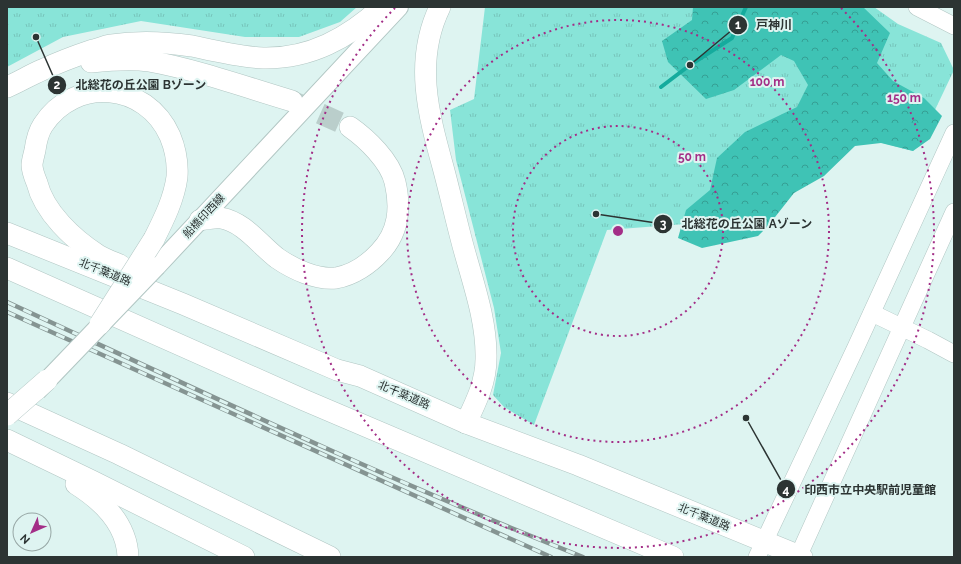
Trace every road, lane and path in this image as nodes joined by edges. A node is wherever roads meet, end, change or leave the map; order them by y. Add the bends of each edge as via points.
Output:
1 (382, 7) edge
2 (399, 7) edge
3 (440, 7) edge
4 (917, 7) edge
5 (954, 26) edge
6 (13, 85) edge
7 (292, 101) tunnel mouth
8 (350, 127) tunnel mouth
9 (954, 133) edge
10 (954, 212) edge
11 (200, 220) junction
12 (7, 233) edge
13 (7, 268) edge
14 (872, 313) junction
15 (100, 324) junction
16 (901, 327) junction
17 (954, 354) edge
18 (360, 376) junction
19 (47, 380) junction
20 (7, 403) edge
21 (7, 415) edge
22 (466, 422) junction
23 (7, 424) edge
24 (7, 440) edge
25 (7, 448) edge
26 (760, 549) edge
27 (128, 557) edge
28 (244, 557) edge
29 (330, 557) edge
30 (673, 557) edge
31 (799, 557) edge

1 - 6 highway via 365,23 349,33 327,46 307,52 263,58 166,43 109,46 73,56
2 - 11 main road, 船橋印西線
3 - 22 highway via 433,20 426,50 425,86 432,126 485,334 486,360 483,385
4 - 5 street
6 - 7 highway via 56,70 88,62 116,59 148,61
8 - 11 highway via 373,147 384,161 394,177 399,197 394,232 385,248 373,260 354,272 336,278 296,269 277,257 239,225 220,218
9 - 14 street
10 - 16 street
11 - 15 main road, 船橋印西線, bridge
12 - 18 highway, 北千葉道路 via 337,370
13 - 30 highway via 304,400
14 - 16 street
14 - 26 street
15 - 18 highway, bridge via 154,239 170,208 177,176 175,149 165,125 150,108 135,97 114,92 87,92 61,104 42,125 32,166 39,194 55,217 71,234 99,255 338,360
15 - 19 main road, 船橋印西線, bridge
16 - 17 street
16 - 31 street
18 - 22 highway, 北千葉道路
19 - 21 highway, bridge
19 - 23 main road, 船橋印西線, bridge
20 - 29 highway via 119,454
22 - 26 highway, 北千葉道路 via 578,465
24 - 28 highway
25 - 27 highway via 62,475 93,495 116,518 127,546
26 - 31 highway, 北千葉道路

